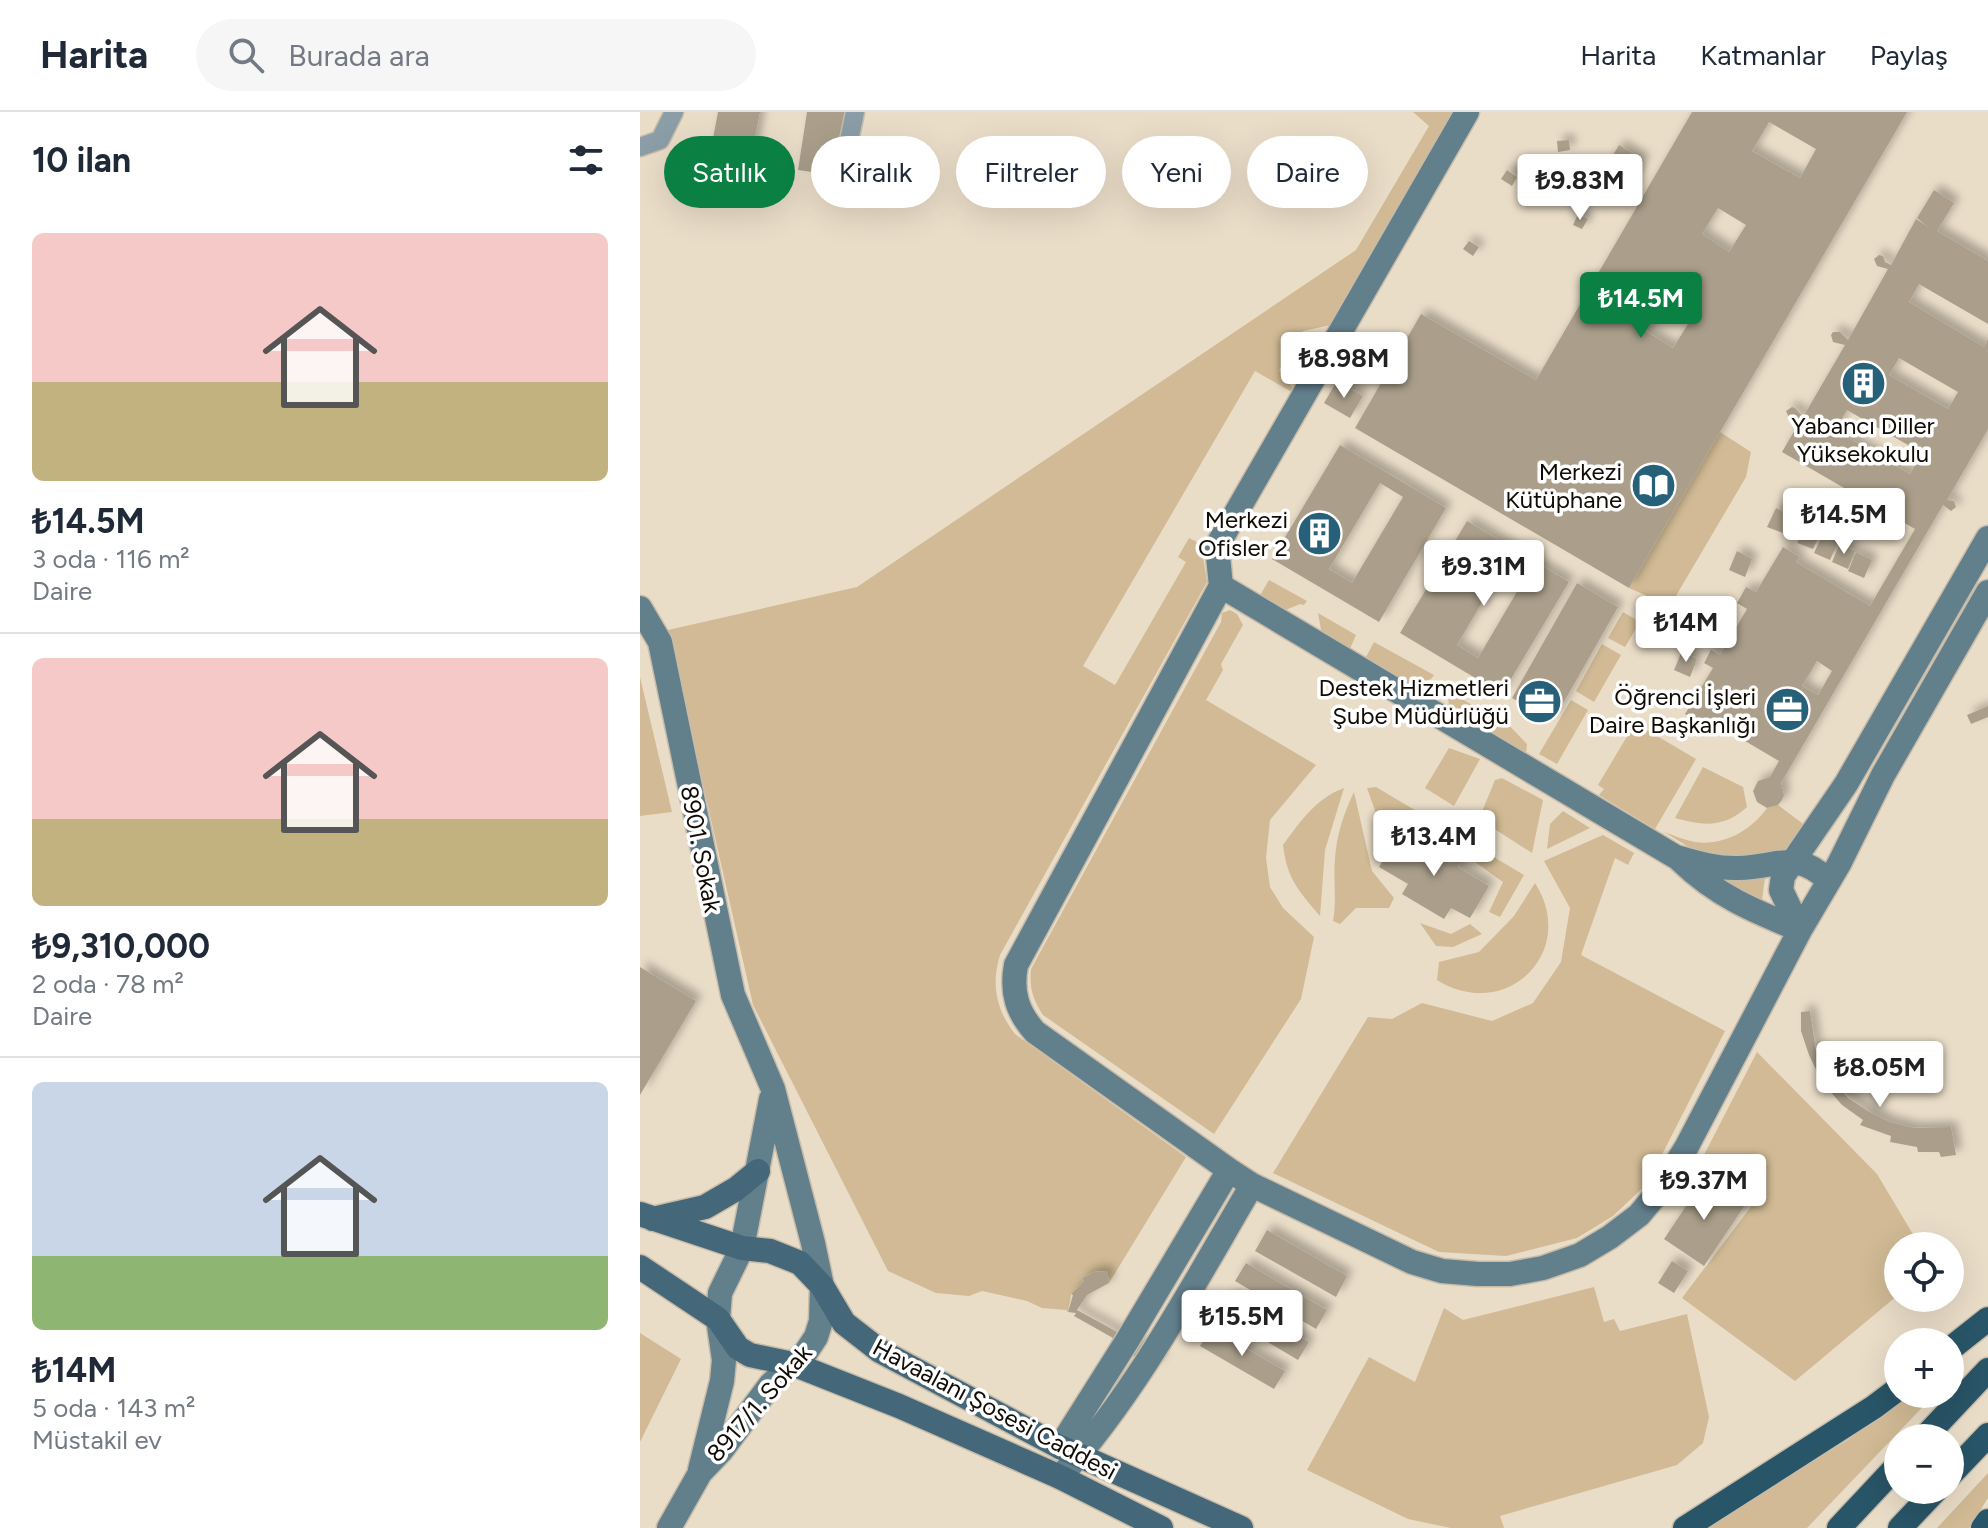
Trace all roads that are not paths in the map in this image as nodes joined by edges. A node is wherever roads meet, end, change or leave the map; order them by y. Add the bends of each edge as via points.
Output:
1 (674, 112) edge
2 (855, 112) edge
3 (1467, 112) edge
4 (850, 136) edge
5 (640, 147) edge
6 (1988, 538) edge
7 (1221, 586) junction
8 (1988, 592) edge
9 (640, 608) edge
10 (1676, 857) junction
11 (1793, 861) junction
12 (1829, 881) junction
13 (1800, 930) junction
14 (773, 1089) junction
15 (1229, 1170) junction
16 (758, 1171) junction
17 (1252, 1185) junction
18 (645, 1217) edge
19 (742, 1248) junction
20 (640, 1267) edge
21 (822, 1286) junction
22 (718, 1319) junction
23 (1988, 1319) edge
24 (1964, 1338) edge
25 (793, 1364) junction
26 (1988, 1370) edge
27 (1884, 1400) edge
28 (1937, 1424) edge
29 (1988, 1435) edge
30 (1069, 1452) junction
31 (1964, 1460) edge
32 (700, 1473) junction
33 (1060, 1477) junction
34 (1884, 1480) edge
35 (1923, 1504) edge
36 (1988, 1521) edge
37 (669, 1528) edge
38 (1161, 1528) edge
39 (1241, 1528) edge
40 (1685, 1528) edge
41 (1839, 1528) edge
42 (1900, 1528) edge
43 (1983, 1528) edge

1 - 5 street via 660,140
2 - 4 street
3 - 7 street via 1217,546
6 - 11 street via 1846,784
7 - 10 street
7 - 15 street via 1016,965 1012,984 1023,1019 1035,1032
8 - 12 street
9 - 14 street, 8901. Sokak via 660,642 733,995
10 - 11 street via 1740,868
10 - 13 street via 1704,884
11 - 12 street via 1815,867
11 - 13 street via 1781,890
12 - 13 street
13 - 17 street via 1659,1191 1639,1215 1580,1255 1510,1274 1442,1271 1412,1262
14 - 16 street
14 - 21 street, 8901. Sokak
15 - 17 street
15 - 30 street via 1127,1341
16 - 18 main road via 705,1207
16 - 19 street
17 - 30 street via 1113,1412
18 - 19 main road, Havaalanı Şosesi Caddesi
19 - 21 main road, Havaalanı Şosesi Caddesi via 770,1251 800,1263
19 - 22 street, 8917/1. Sokak via 720,1293
20 - 22 main road
21 - 25 street, 8917/1. Sokak via 816,1337
21 - 30 main road, Havaalanı Şosesi Caddesi via 844,1323 871,1345
22 - 25 main road via 738,1348
22 - 32 street, 8917/1. Sokak via 722,1381
23 - 24 highway
25 - 32 street, 8917/1. Sokak
25 - 33 main road, Havaalanı Şosesi Caddesi
26 - 28 highway
27 - 40 highway
29 - 31 highway
30 - 33 street
30 - 39 main road, Havaalanı Şosesi Caddesi
32 - 37 street, 8917/1. Sokak
33 - 38 main road, Havaalanı Şosesi Caddesi
34 - 41 highway
35 - 42 highway
36 - 43 highway

